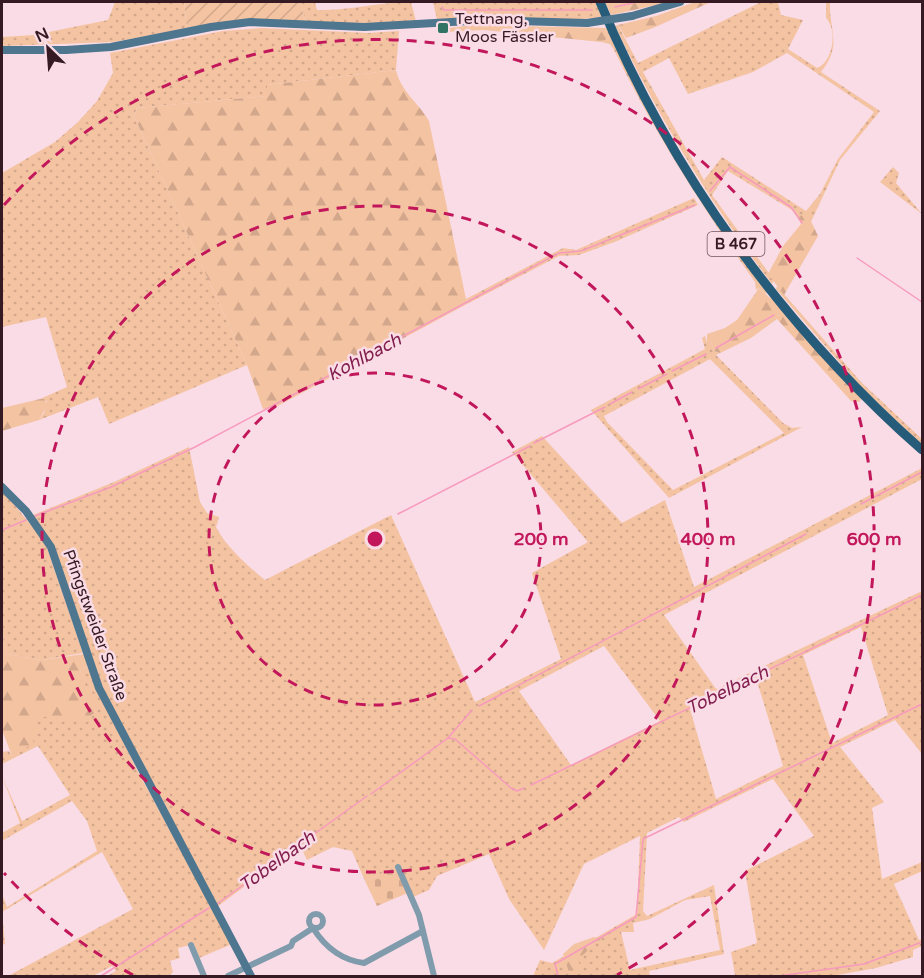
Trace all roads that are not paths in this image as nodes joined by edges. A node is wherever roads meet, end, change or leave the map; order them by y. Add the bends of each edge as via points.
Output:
1 (600, 2) edge
2 (680, 2) edge
3 (2, 50) edge
4 (922, 450) edge
5 (2, 487) edge
6 (398, 867) dead end
7 (423, 931) junction
8 (191, 945) dead end
9 (249, 972) edge
10 (204, 976) edge
11 (228, 976) edge
12 (434, 976) edge

1 - 4 main road, B 467 via 655,114 732,238 837,368
2 - 3 street, bridge via 632,16 587,23 487,20 364,27 250,22 104,47
5 - 9 street, Pfingstweider Straße via 26,510 51,547 99,688
6 - 7 street via 414,899
7 - 9 street via 364,963 329,949 313,928
7 - 12 street
8 - 10 street
9 - 11 street

